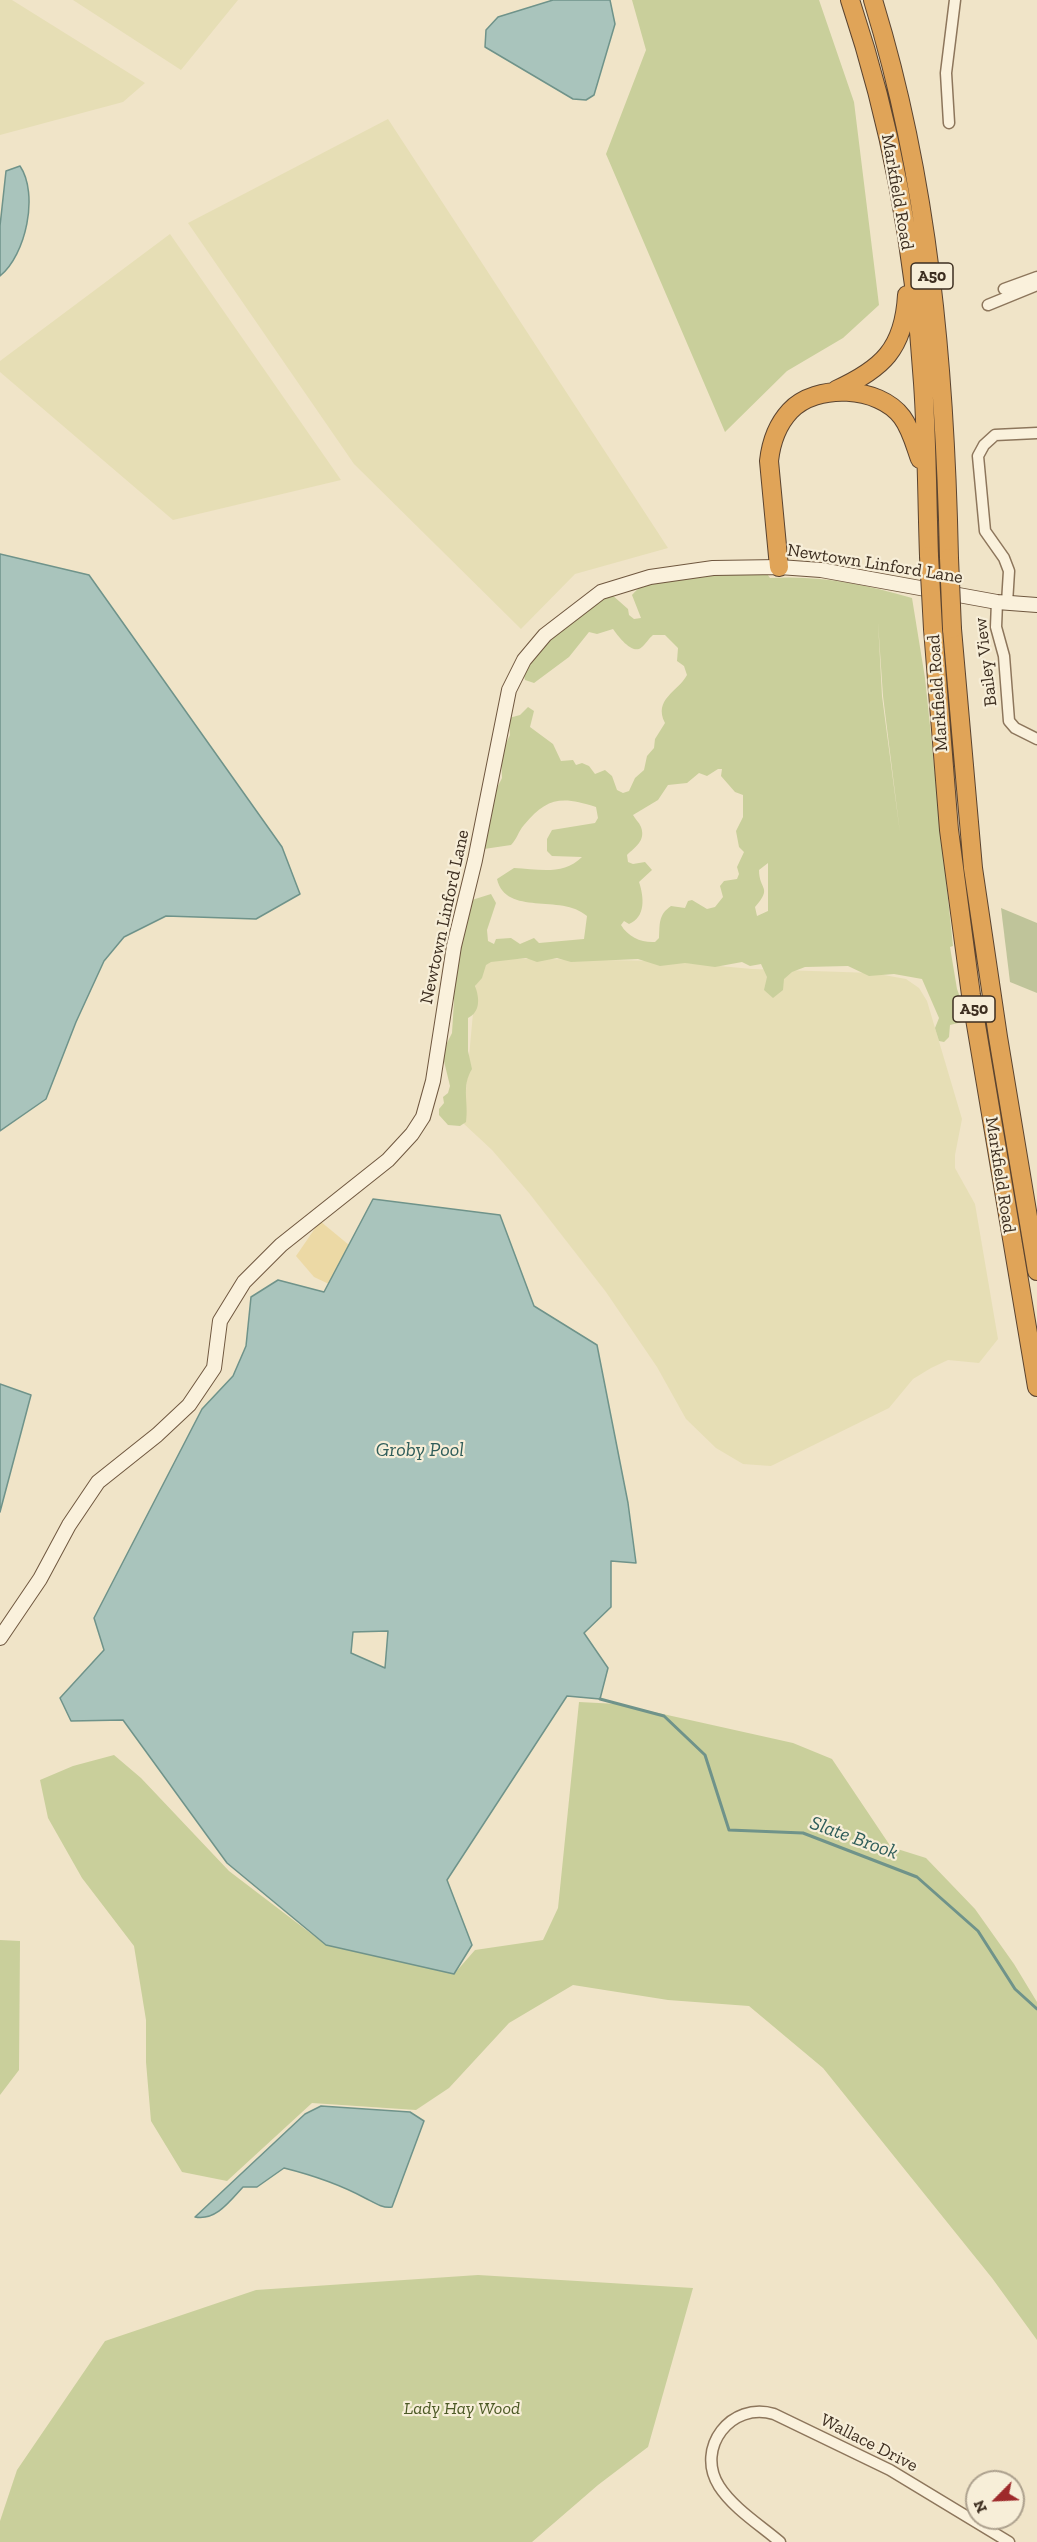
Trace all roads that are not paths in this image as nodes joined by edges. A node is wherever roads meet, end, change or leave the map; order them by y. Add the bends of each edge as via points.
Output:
1 (850, 0) edge
2 (873, 0) edge
3 (955, 0) edge
4 (949, 123) dead end
5 (909, 255) junction
6 (1037, 277) edge
7 (1037, 285) edge
8 (1004, 290) dead end
9 (988, 305) dead end
10 (831, 392) junction
11 (1037, 433) edge
12 (927, 485) junction
13 (779, 567) junction
14 (1002, 603) junction
15 (1037, 605) edge
16 (1037, 739) edge
17 (1037, 1271) edge
18 (1037, 1387) edge
19 (0, 1638) edge
20 (780, 2542) edge
21 (1009, 2542) edge

1 - 5 highway, Markfield Road / A50 via 895,168
2 - 17 highway, Markfield Road / A50, bridge via 912,151 925,222 941,371 952,629 973,868
3 - 4 street via 946,73
5 - 10 highway via 903,327 895,345 873,371
5 - 12 highway, Markfield Road / A50 via 923,384
6 - 8 street
7 - 9 street
10 - 12 highway via 875,398 901,416 913,437
10 - 13 highway via 817,395 791,410 780,424 771,447 769,478
11 - 14 street via 995,435 978,456 985,531 1009,572
12 - 18 highway, Markfield Road / A50, bridge via 933,628 949,830 971,995
13 - 14 street, Newtown Linford Lane via 832,572
13 - 19 street, Newtown Linford Lane via 713,567 629,582 601,592 545,635 524,660 509,690 475,860 453,946 433,1081 423,1117 388,1160 281,1245 244,1282 220,1321 214,1368 189,1405 98,1482
14 - 15 street, Newtown Linford Lane
14 - 16 street, Bailey View via 996,627 1004,656 1009,721
20 - 21 street, Wallace Drive via 729,2499 712,2471 716,2440 736,2416 762,2410 774,2414 890,2470

